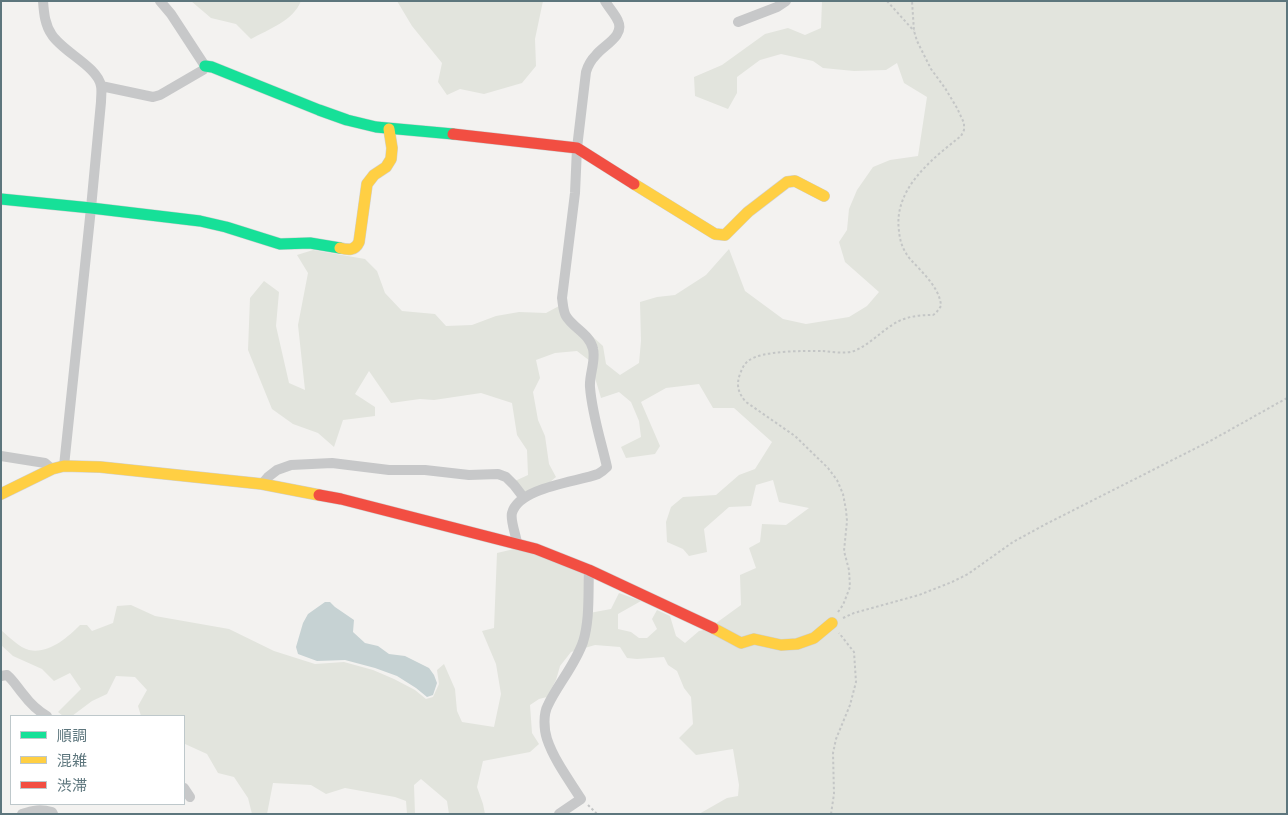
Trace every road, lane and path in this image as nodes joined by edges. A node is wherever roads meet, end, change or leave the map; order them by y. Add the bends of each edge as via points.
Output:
1 (43, 1) edge
2 (160, 1) edge
3 (604, 1) edge
4 (786, 1) edge
5 (887, 1) edge
6 (912, 1) edge
7 (738, 22) dead end
8 (914, 31) junction
9 (205, 66) junction
10 (101, 86) junction
11 (389, 129) junction
12 (577, 148) junction
13 (824, 196) dead end
14 (1, 199) edge
15 (91, 208) junction
16 (1287, 398) edge
17 (1, 456) edge
18 (64, 466) junction
19 (52, 469) junction
20 (262, 484) junction
21 (1, 494) edge
22 (524, 498) junction
23 (517, 543) junction
24 (590, 570) junction
25 (832, 623) junction
26 (1, 676) edge
27 (45, 715) edge
28 (22, 814) edge
29 (53, 814) edge
30 (559, 814) edge
31 (831, 814) edge

1 - 10 street via 44,20 52,36 90,69
2 - 9 street
3 - 12 street via 620,30 589,63
4 - 7 street
5 - 8 path
6 - 8 path
8 - 25 path via 931,69 964,123 961,136 916,177 898,216 902,248 931,284 941,306 933,315 899,321 853,351 763,354 747,361 738,378 738,389 746,402 795,436 817,456 837,480 843,494 848,521 844,551 850,588
9 - 10 street via 153,97
9 - 11 street via 357,124
10 - 15 street
11 - 12 street
11 - 15 street via 391,158 367,184 360,240 355,249 310,243 280,244 200,221
12 - 13 street via 715,234 725,235 748,212 787,182 795,181
12 - 22 street via 562,298 571,324 593,347 592,404 608,466 600,473 546,488
14 - 15 street
15 - 18 street
16 - 25 path via 1022,538 952,582 919,595 854,612
17 - 19 street via 45,463
18 - 19 street
18 - 20 street
19 - 21 street
20 - 22 street via 277,470 291,465 332,463 389,470 498,474 506,476
20 - 23 street via 341,499
22 - 23 street via 517,502 512,513
23 - 24 street
24 - 25 street via 741,643 757,639 785,646 796,644 813,638
24 - 30 street via 583,642 546,707 546,738 581,799
25 - 31 path via 854,652 856,682 833,752
26 - 27 street via 7,675 13,680
28 - 29 street via 41,809

